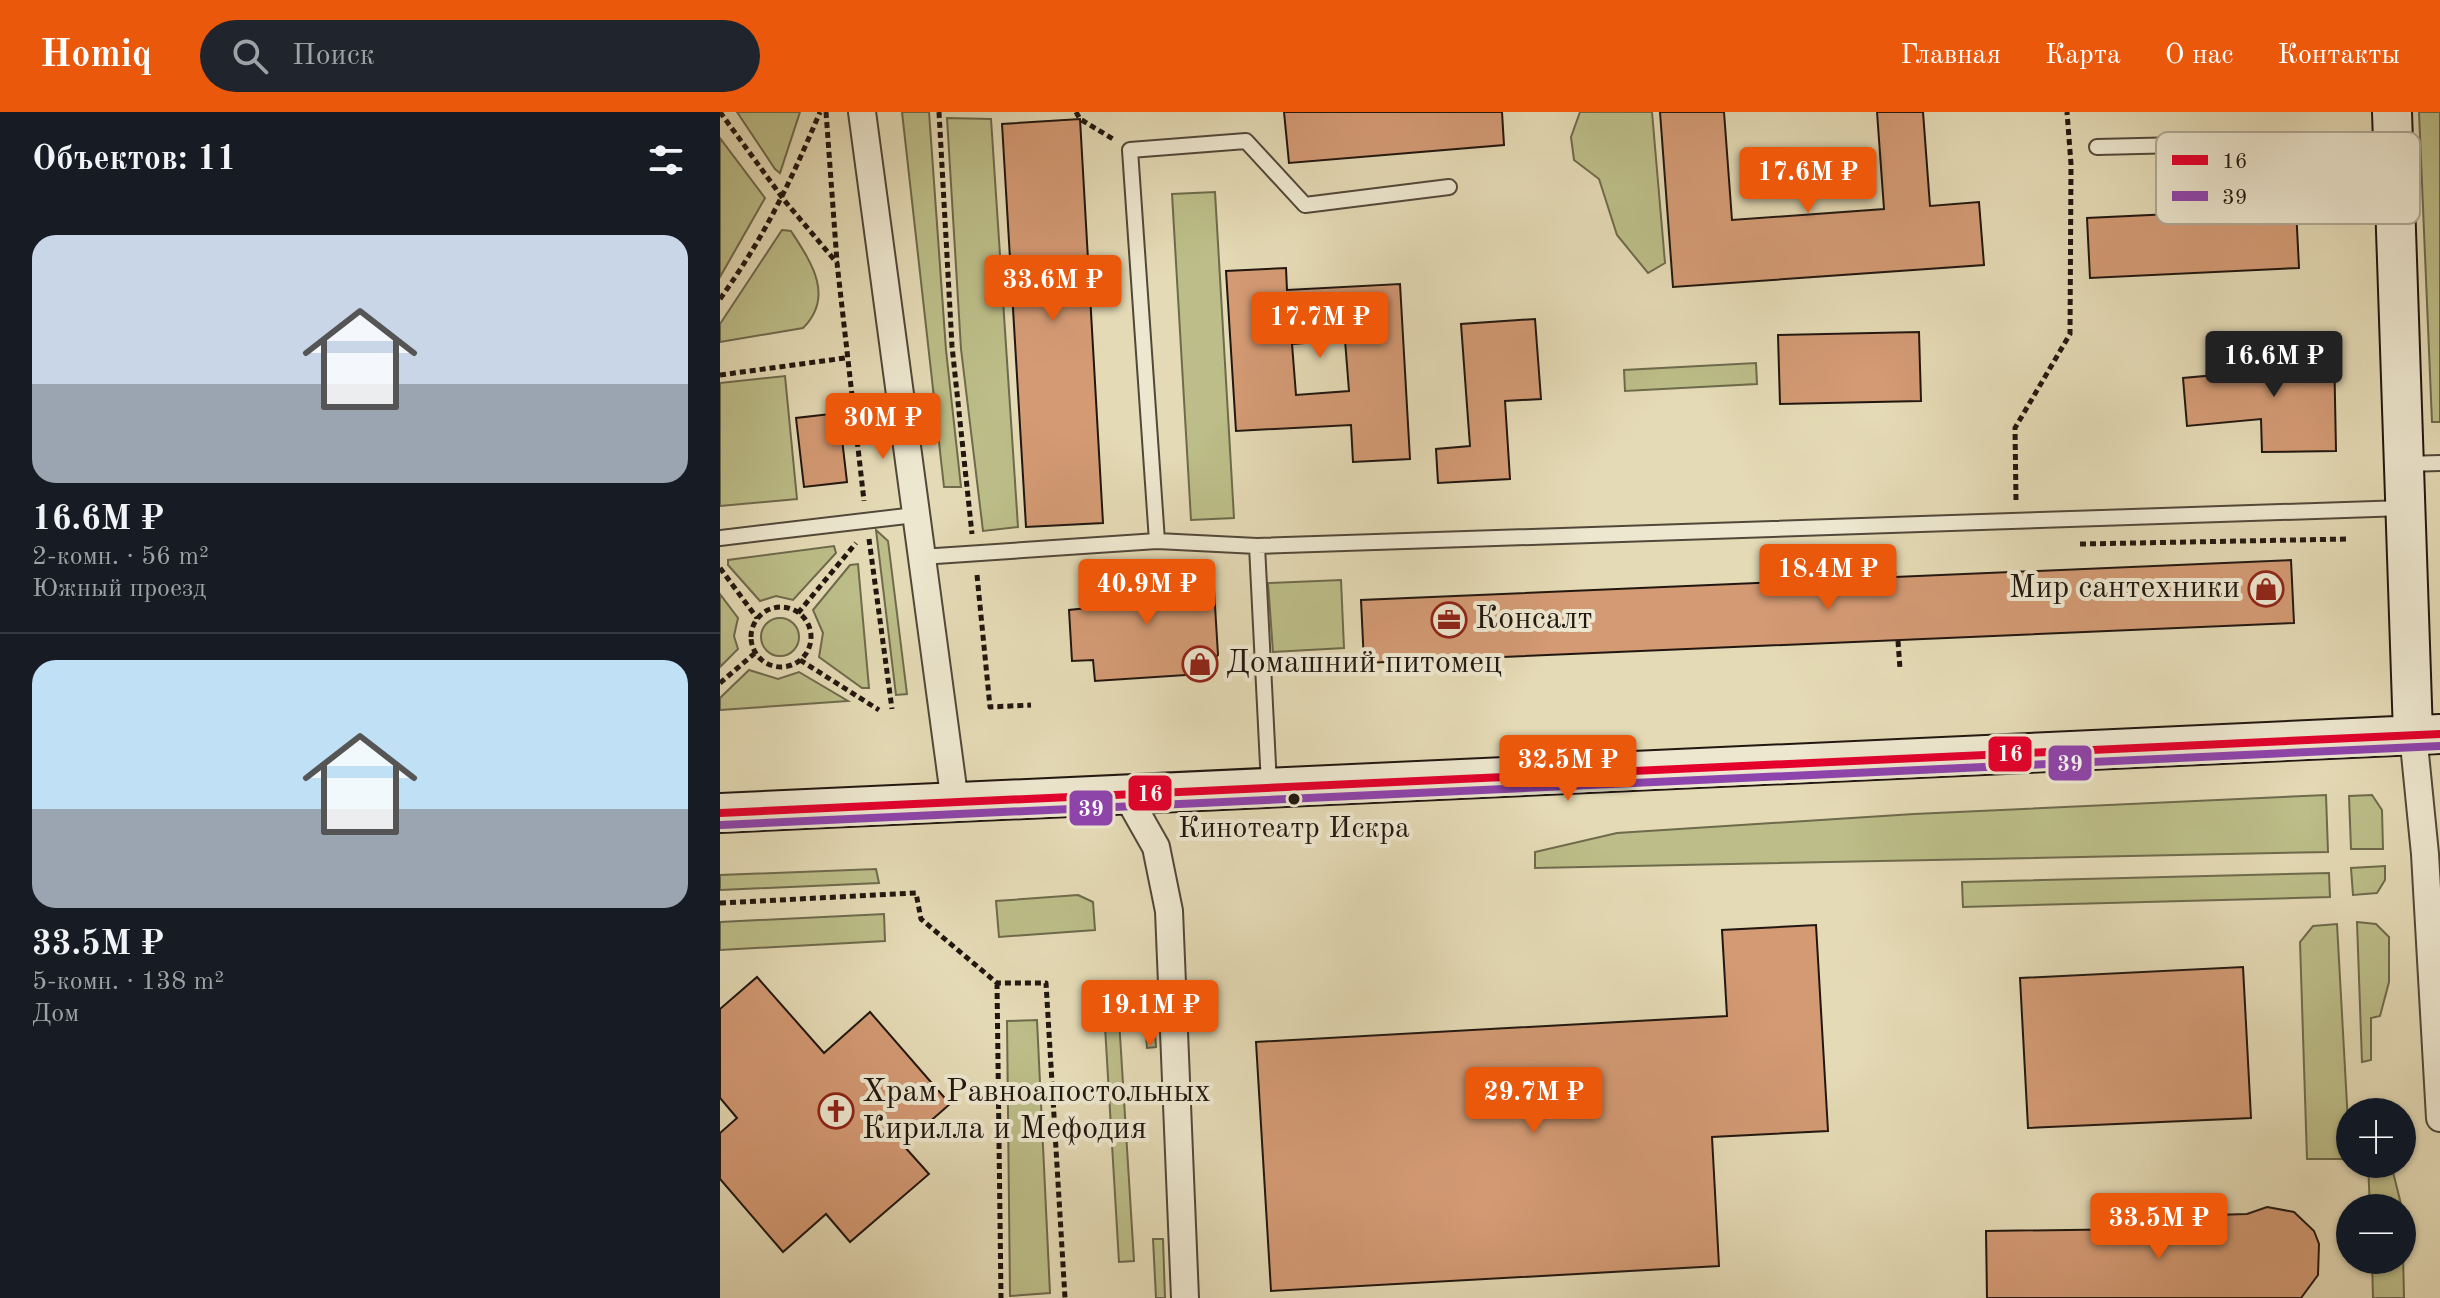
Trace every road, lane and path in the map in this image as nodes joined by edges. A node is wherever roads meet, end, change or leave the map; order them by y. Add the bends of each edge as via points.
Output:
1 (720, 112) edge
2 (823, 112) edge
3 (862, 112) edge
4 (939, 112) edge
5 (1076, 112) edge
6 (2067, 112) edge
7 (2393, 126) edge
8 (2308, 132) edge
9 (2156, 143) edge
10 (2097, 147) dead end
11 (1130, 150) junction
12 (1449, 187) dead end
13 (784, 200) junction
14 (2402, 224) edge
15 (837, 263) junction
16 (720, 299) edge
17 (720, 375) edge
18 (2423, 464) edge
19 (2408, 508) junction
20 (915, 515) junction
21 (2016, 521) junction
22 (861, 536) dead end
23 (720, 538) edge
24 (2347, 539) dead end
25 (1157, 541) junction
26 (2064, 544) dead end
27 (1257, 546) junction
28 (1892, 549) junction
29 (1908, 549) dead end
30 (1876, 550) dead end
31 (974, 555) junction
32 (921, 557) junction
33 (720, 568) edge
34 (1894, 577) dead end
35 (798, 613) junction
36 (757, 618) junction
37 (1898, 641) dead end
38 (755, 653) junction
39 (800, 660) junction
40 (1900, 669) dead end
41 (720, 683) edge
42 (1031, 705) dead end
43 (879, 710) dead end
44 (2426, 734) edge
45 (1269, 786) junction
46 (1126, 794) junction
47 (955, 803) junction
48 (720, 813) edge
49 (720, 903) edge
50 (2435, 929) edge
51 (997, 983) junction
52 (2440, 1118) edge
53 (1001, 1298) edge
54 (1065, 1298) edge
55 (1185, 1298) edge

1 - 13 path
2 - 13 path
2 - 15 path
3 - 20 street
4 - 31 path via 952,346
5 - 11 path
6 - 21 path via 2070,334 2015,428
7 - 8 lane
9 - 10 lane
11 - 12 lane via 1246,141 1305,205
11 - 25 lane
13 - 15 path
13 - 16 path
14 - 18 main road
15 - 17 path via 845,358
18 - 19 main road
19 - 21 lane
19 - 44 main road
20 - 23 lane
20 - 32 street
21 - 27 lane
22 - 35 path
24 - 26 path
25 - 27 lane
25 - 31 lane
27 - 45 lane
28 - 29 path
28 - 30 path
28 - 34 path
31 - 32 lane
31 - 42 path via 990,707
32 - 47 street
33 - 36 path
35 - 36 path via 781,607
35 - 39 path via 810,637
36 - 38 path via 751,635
37 - 40 path
38 - 39 path via 776,667
38 - 41 path
39 - 43 path
44 - 45 main road
44 - 50 street
45 - 46 main road
46 - 47 main road
46 - 55 street via 1156,847 1169,911
47 - 48 main road
49 - 51 path via 916,893 921,919
50 - 52 street
51 - 53 path
51 - 54 path via 1046,983

